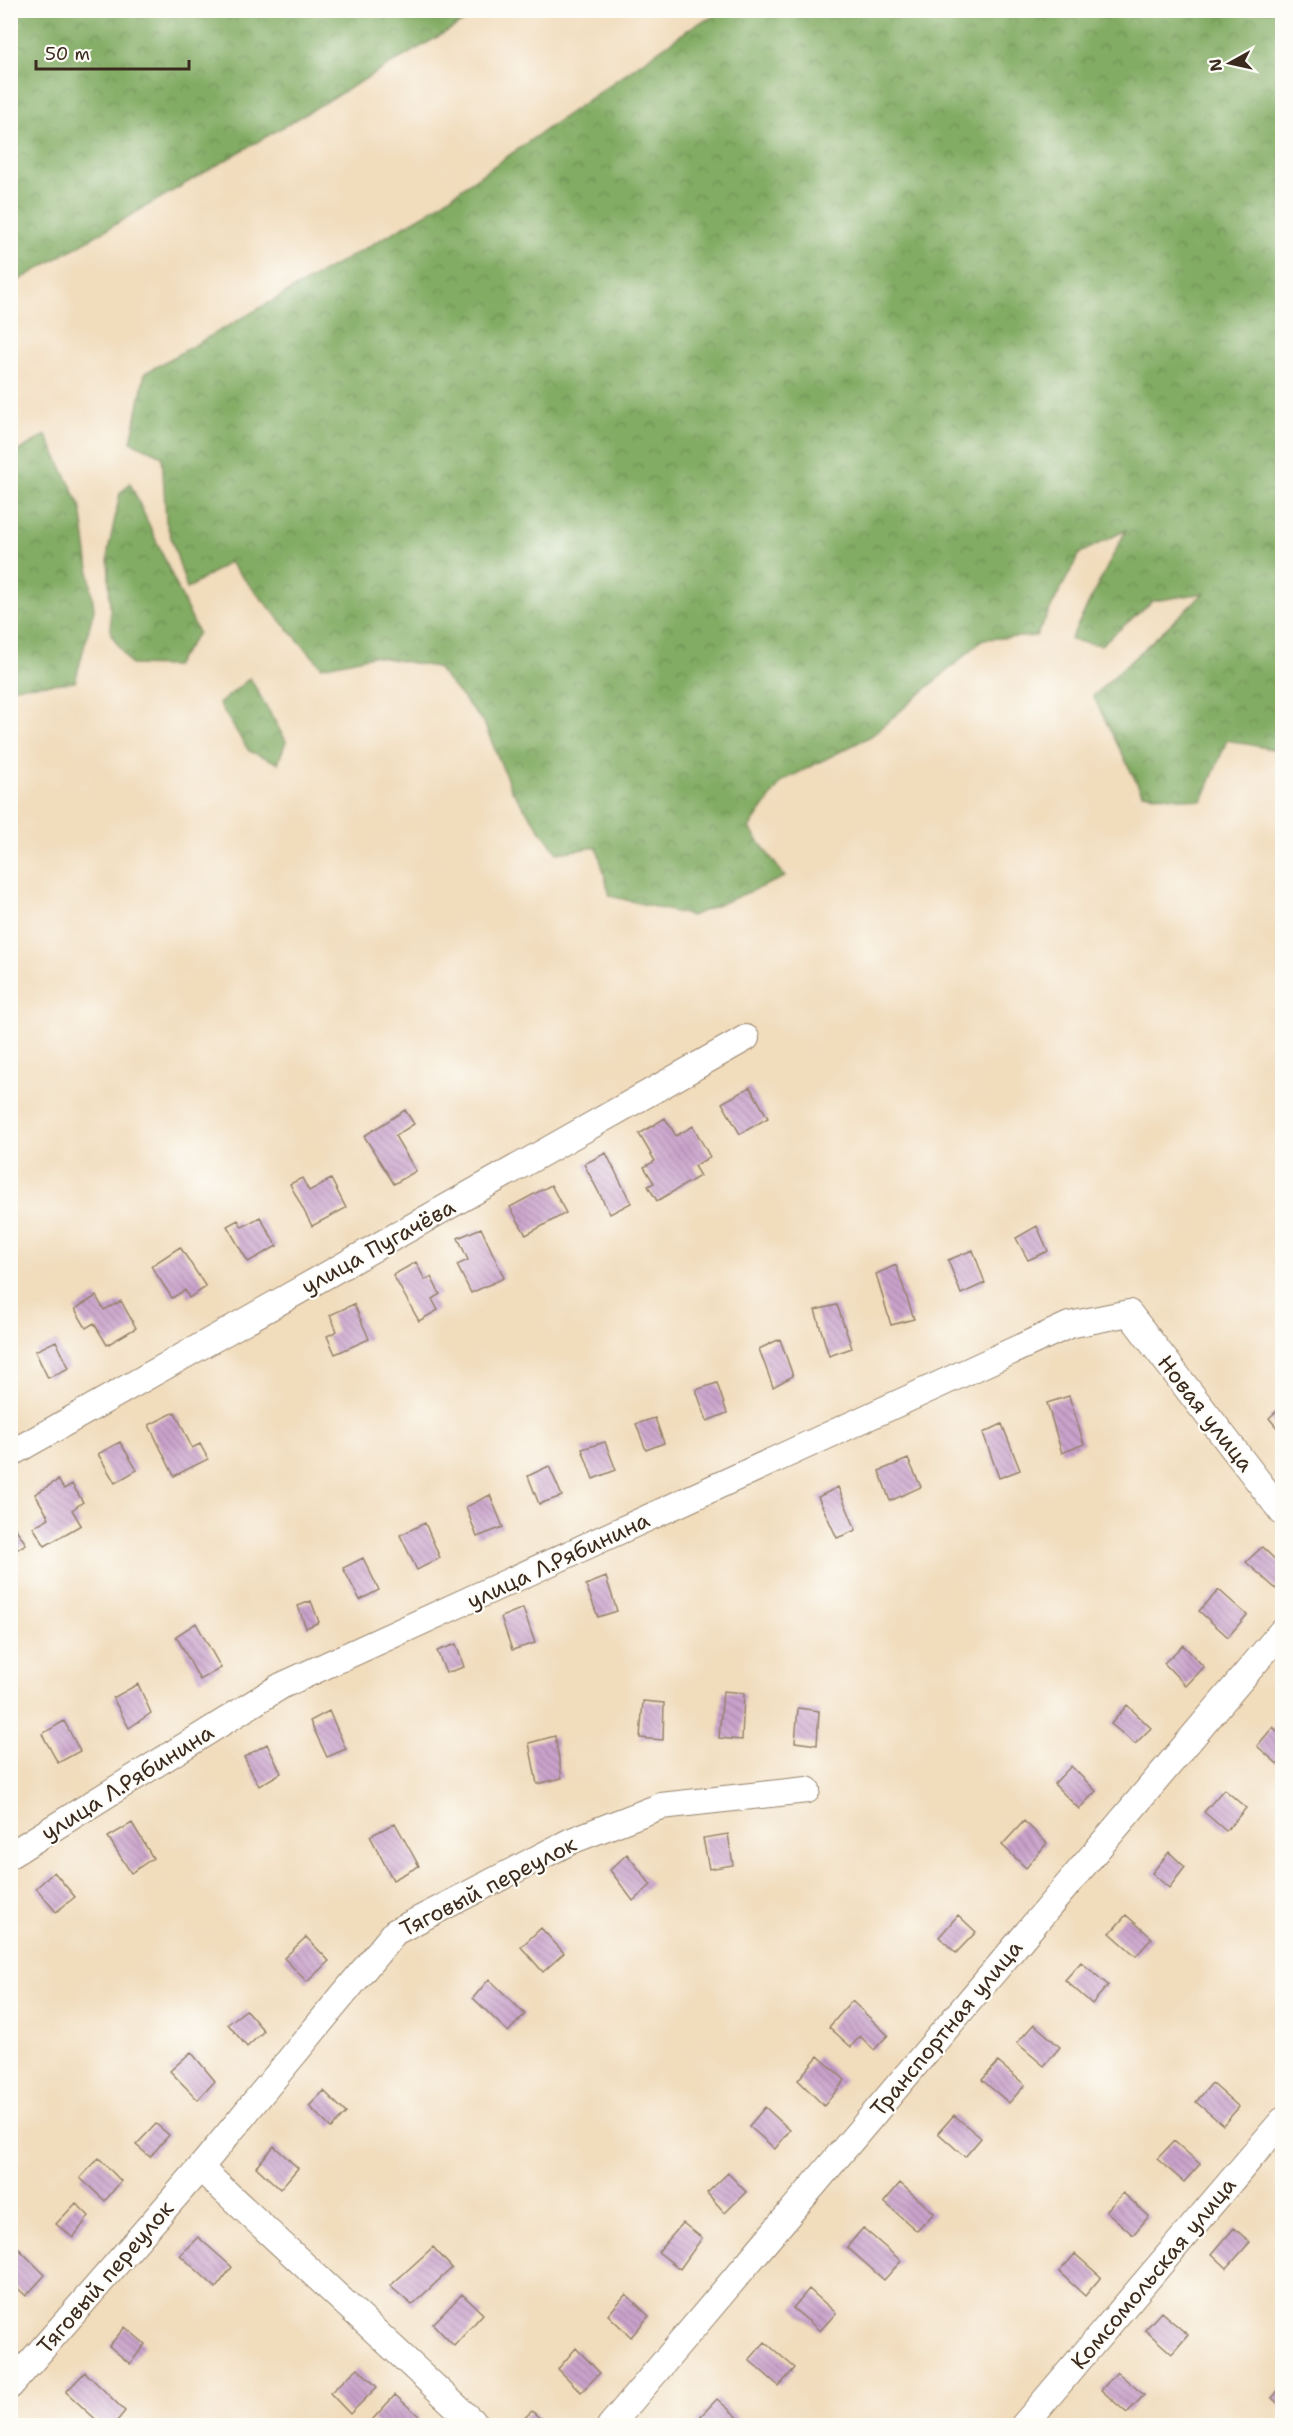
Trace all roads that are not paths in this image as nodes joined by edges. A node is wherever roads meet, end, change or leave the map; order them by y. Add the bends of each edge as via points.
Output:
1 (746, 1038) dead end
2 (1129, 1313) joint
3 (10, 1454) edge
4 (1282, 1512) edge
5 (1282, 1631) edge
6 (807, 1790) dead end
7 (10, 1855) edge
8 (1282, 2121) edge
9 (200, 2168) junction
10 (10, 2386) edge
11 (477, 2426) edge
12 (610, 2426) edge
13 (1023, 2426) edge

1 - 3 street, улица Пугачёва
2 - 4 street, Новая улица
2 - 7 street, улица Л.Рябинина via 1069,1325 281,1686
5 - 12 street, Транспортная улица
6 - 9 street, Тяговый переулок via 661,1806 570,1841 395,1932
8 - 13 street, Комсомольская улица
9 - 10 street, Тяговый переулок
9 - 11 street

